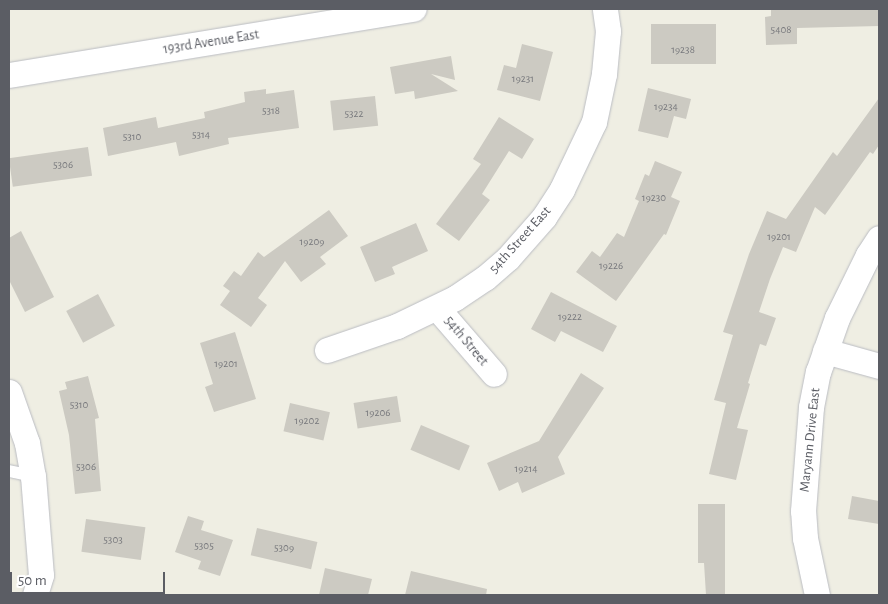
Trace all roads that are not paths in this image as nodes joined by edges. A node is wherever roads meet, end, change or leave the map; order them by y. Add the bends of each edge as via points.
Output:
1 (414, 9) edge
2 (605, 9) edge
3 (9, 75) edge
4 (879, 238) edge
5 (437, 308) junction
6 (327, 350) dead end
7 (825, 351) junction
8 (879, 366) edge
9 (494, 374) dead end
10 (9, 392) edge
11 (9, 471) edge
12 (33, 476) junction
13 (35, 595) edge
14 (816, 595) edge

1 - 3 street, 193rd Avenue East
2 - 5 street, 54th Street East via 608,31 604,74 594,122 562,189 544,217 508,258 485,278
4 - 7 street, Maryann Drive East via 842,309
5 - 6 street, 54th Street East via 397,326
5 - 9 street, 54th Street
7 - 8 street
7 - 14 street, Maryann Drive East via 811,406 803,511
10 - 12 street via 27,443
11 - 12 lane
12 - 13 street via 41,575

